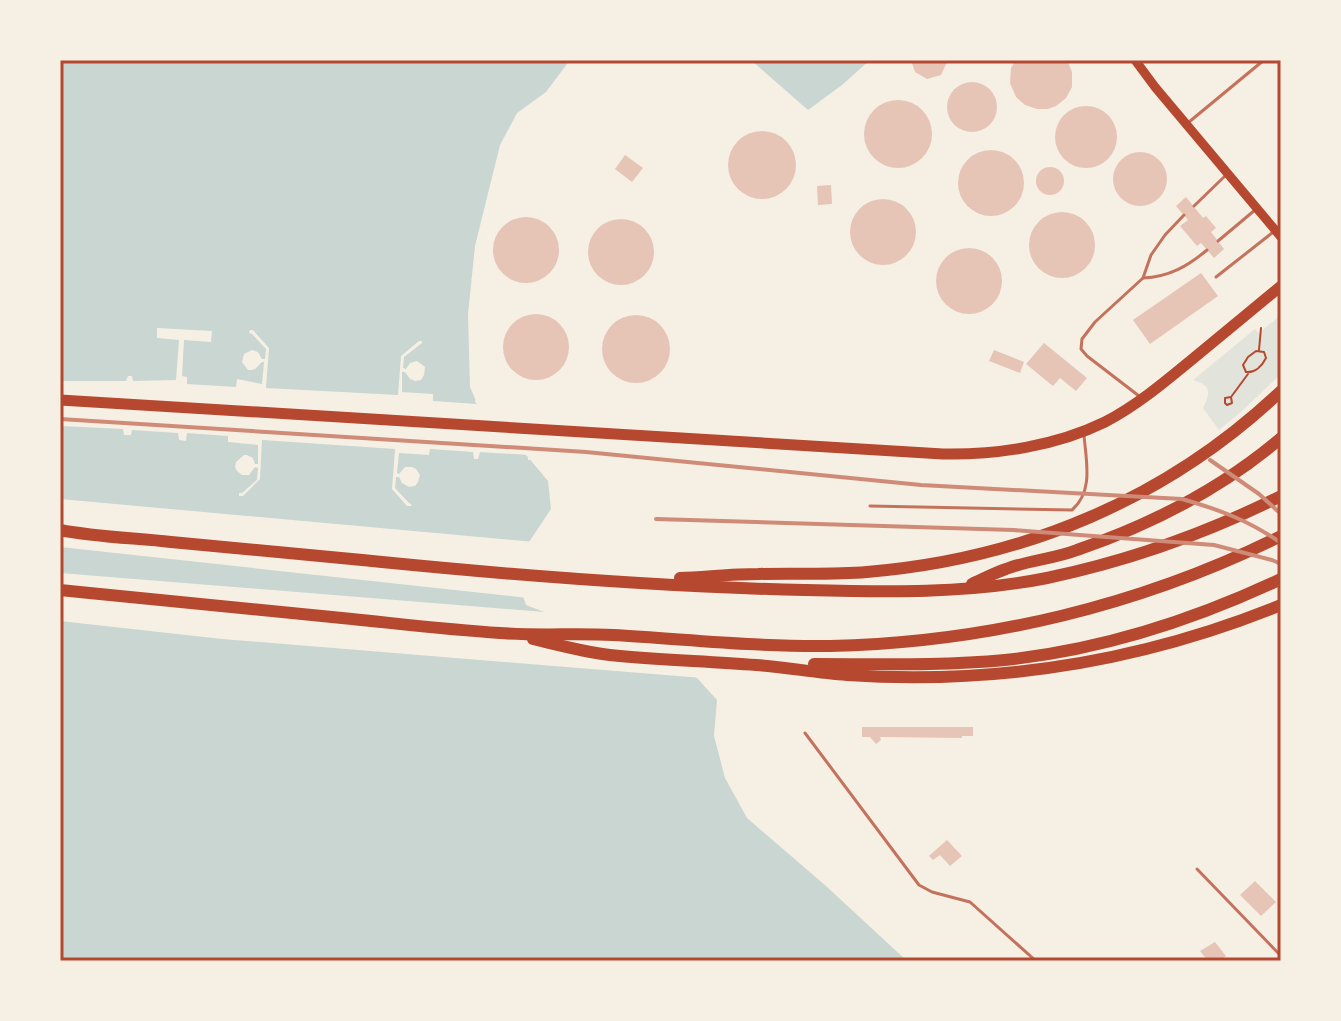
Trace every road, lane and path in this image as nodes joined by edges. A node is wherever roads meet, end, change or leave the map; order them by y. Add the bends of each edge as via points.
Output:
1 (1135, 60) edge
2 (1264, 60) edge
3 (1186, 124) junction
4 (1228, 174) junction
5 (1194, 206) dead end
6 (1257, 208) junction
7 (1184, 215) dead end
8 (1278, 234) edge
9 (1218, 241) dead end
10 (1207, 250) dead end
11 (1216, 277) dead end
12 (1143, 278) junction
13 (1281, 286) edge
14 (1261, 328) dead end
15 (1259, 351) junction
16 (1249, 373) junction
17 (1281, 391) edge
18 (1231, 397) dead end
19 (1142, 398) junction
20 (60, 400) edge
21 (1083, 431) junction
22 (1281, 438) edge
23 (1281, 496) edge
24 (870, 506) dead end
25 (60, 530) edge
26 (1281, 536) edge
27 (1281, 579) edge
28 (615, 582) junction
29 (60, 590) edge
30 (958, 590) junction
31 (1281, 605) edge
32 (502, 633) junction
33 (759, 665) junction
34 (805, 733) dead end
35 (1197, 869) dead end
36 (1281, 956) edge
37 (1036, 961) edge

1 - 3 main road
2 - 3 lane
3 - 4 main road
4 - 5 lane
4 - 6 main road
6 - 8 main road
6 - 9 lane
7 - 12 lane via 1151,255
8 - 11 lane
10 - 12 lane via 1181,269
12 - 19 lane via 1095,322 1081,349
13 - 19 main road
14 - 15 path
15 - 16 path via 1243,365
15 - 16 path via 1266,358
16 - 18 path
17 - 28 highway via 1217,446 1143,493 1014,545 869,572
19 - 21 main road
20 - 21 main road via 953,455 985,454
21 - 24 lane via 1088,478 1081,503 1072,510
22 - 30 highway via 1168,512 1099,543 1008,568
23 - 30 highway via 1215,527 1131,556 1045,578
25 - 28 highway
26 - 32 highway via 1136,595 1051,618 921,640 786,646
27 - 33 highway via 1143,632 1037,656 910,666
28 - 30 highway
29 - 32 highway
31 - 33 highway via 1160,647 1029,671 896,677
32 - 33 highway via 609,655
34 - 37 lane via 919,885 970,902
35 - 36 lane

